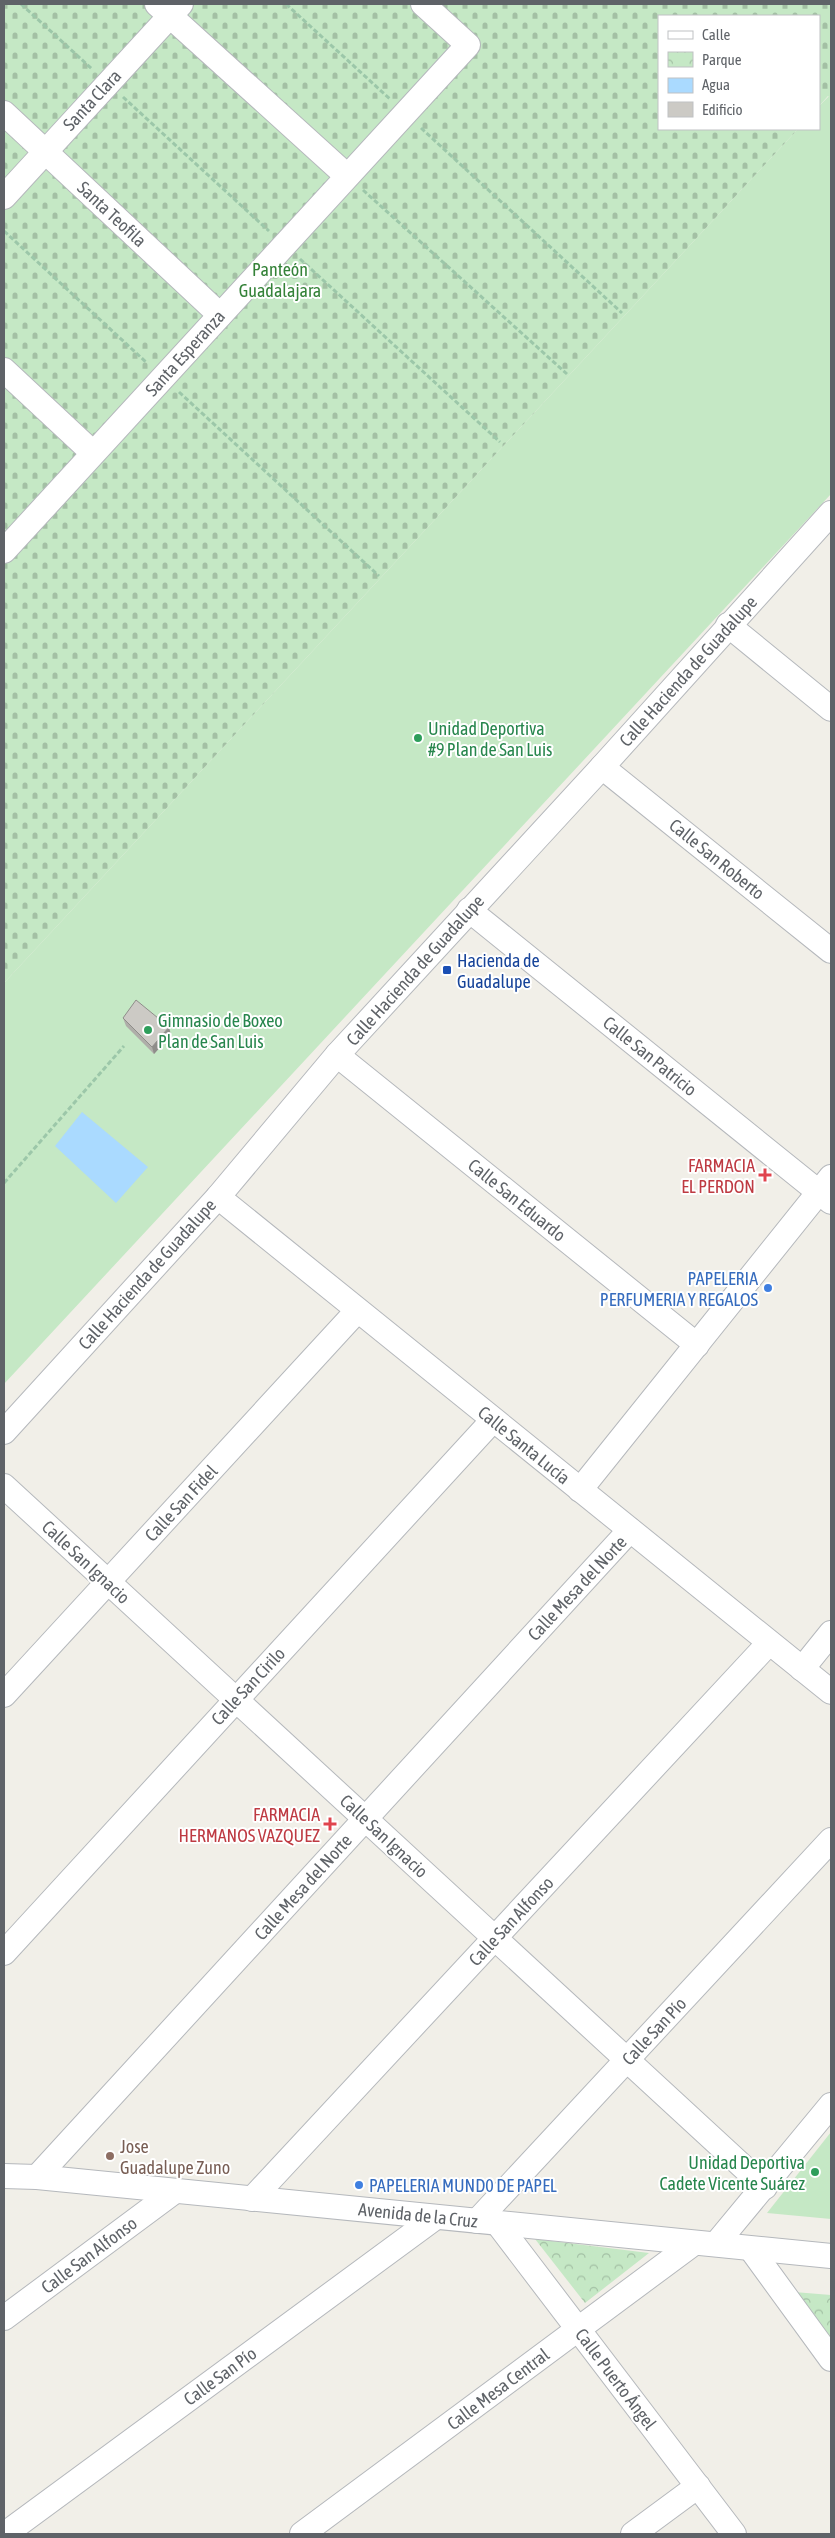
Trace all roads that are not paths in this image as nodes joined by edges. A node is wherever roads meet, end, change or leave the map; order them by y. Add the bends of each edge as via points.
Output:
1 (423, 4) edge
2 (169, 8) edge
3 (4, 113) edge
4 (46, 151) junction
5 (347, 176) junction
6 (4, 197) edge
7 (220, 315) junction
8 (4, 370) edge
9 (93, 453) junction
10 (831, 513) edge
11 (4, 551) edge
12 (728, 625) junction
13 (831, 709) edge
14 (602, 767) junction
15 (469, 910) junction
16 (831, 951) edge
17 (337, 1055) junction
18 (827, 1191) edge
19 (218, 1197) junction
20 (357, 1310) junction
21 (697, 1344) junction
22 (493, 1420) junction
23 (4, 1432) edge
24 (4, 1486) edge
25 (580, 1490) junction
26 (630, 1530) junction
27 (108, 1582) junction
28 (831, 1633) edge
29 (769, 1643) junction
30 (802, 1669) junction
31 (831, 1692) edge
32 (4, 1695) edge
33 (236, 1700) junction
34 (365, 1819) junction
35 (831, 1840) edge
36 (496, 1939) junction
37 (4, 1953) edge
38 (628, 2060) junction
39 (831, 2106) edge
40 (4, 2176) edge
41 (37, 2177) junction
42 (765, 2186) junction
43 (175, 2191) junction
44 (252, 2199) junction
45 (436, 2217) junction
46 (488, 2222) junction
47 (705, 2244) junction
48 (751, 2249) junction
49 (831, 2256) edge
50 (4, 2318) edge
51 (578, 2329) junction
52 (831, 2359) edge
53 (698, 2486) junction
54 (5, 2534) edge
55 (302, 2534) edge
56 (634, 2534) edge
57 (734, 2534) edge

1 - 5 street, Santa Esperanza via 468,45
2 - 4 street, Santa Clara via 108,84
2 - 5 street
3 - 4 street, Santa Teofila
4 - 6 street, Santa Clara
4 - 7 street, Santa Teofila
5 - 7 street, Santa Esperanza
7 - 9 street, Santa Esperanza
8 - 9 street
9 - 11 street, Santa Esperanza
10 - 12 street, Calle Hacienda de Guadalupe
12 - 13 street
12 - 14 street, Calle Hacienda de Guadalupe
14 - 15 street, Calle Hacienda de Guadalupe
14 - 16 street, Calle San Roberto
15 - 17 street, Calle Hacienda de Guadalupe
15 - 18 street, Calle San Patricio
17 - 19 street, Calle Hacienda de Guadalupe
17 - 21 street, Calle San Eduardo
18 - 21 street
19 - 20 street, Calle Santa Lucía
19 - 23 street, Calle Hacienda de Guadalupe
20 - 22 street, Calle Santa Lucía
20 - 27 street, Calle San Fidel
21 - 25 street
22 - 25 street, Calle Santa Lucía
22 - 33 street, Calle San Cirilo
24 - 27 street, Calle San Ignacio
25 - 26 street, Calle Santa Lucía
26 - 29 street, Calle Santa Lucía
26 - 34 street, Calle Mesa del Norte
27 - 32 street, Calle San Fidel
27 - 33 street, Calle San Ignacio
28 - 30 street
29 - 30 street, Calle Santa Lucía
29 - 36 street, Calle San Alfonso
30 - 31 street, Calle Santa Lucía
33 - 34 street, Calle San Ignacio
33 - 37 street, Calle San Cirilo
34 - 36 street, Calle San Ignacio
34 - 41 street, Calle Mesa del Norte
35 - 38 street, Calle San Pío
36 - 38 street, Calle San Ignacio
36 - 44 street, Calle San Alfonso
38 - 42 street, Calle San Ignacio
38 - 46 street, Calle San Pío
39 - 42 street, Calle Mesa Central
40 - 41 street, Avenida de la Cruz
41 - 43 street, Avenida de la Cruz
42 - 47 street, Calle Mesa Central
43 - 44 street, Avenida de la Cruz
43 - 50 street, Calle San Alfonso
44 - 45 street, Avenida de la Cruz
45 - 46 street, Avenida de la Cruz
45 - 54 street, Calle San Pío
46 - 47 street, Avenida de la Cruz
46 - 51 street, Calle Puerto Ángel
47 - 48 street, Avenida de la Cruz
47 - 51 street, Calle Mesa Central
48 - 49 street, Avenida de la Cruz
48 - 52 street
51 - 53 street, Calle Puerto Ángel
51 - 55 street, Calle Mesa Central
53 - 56 street
53 - 57 street, Calle Puerto Ángel

